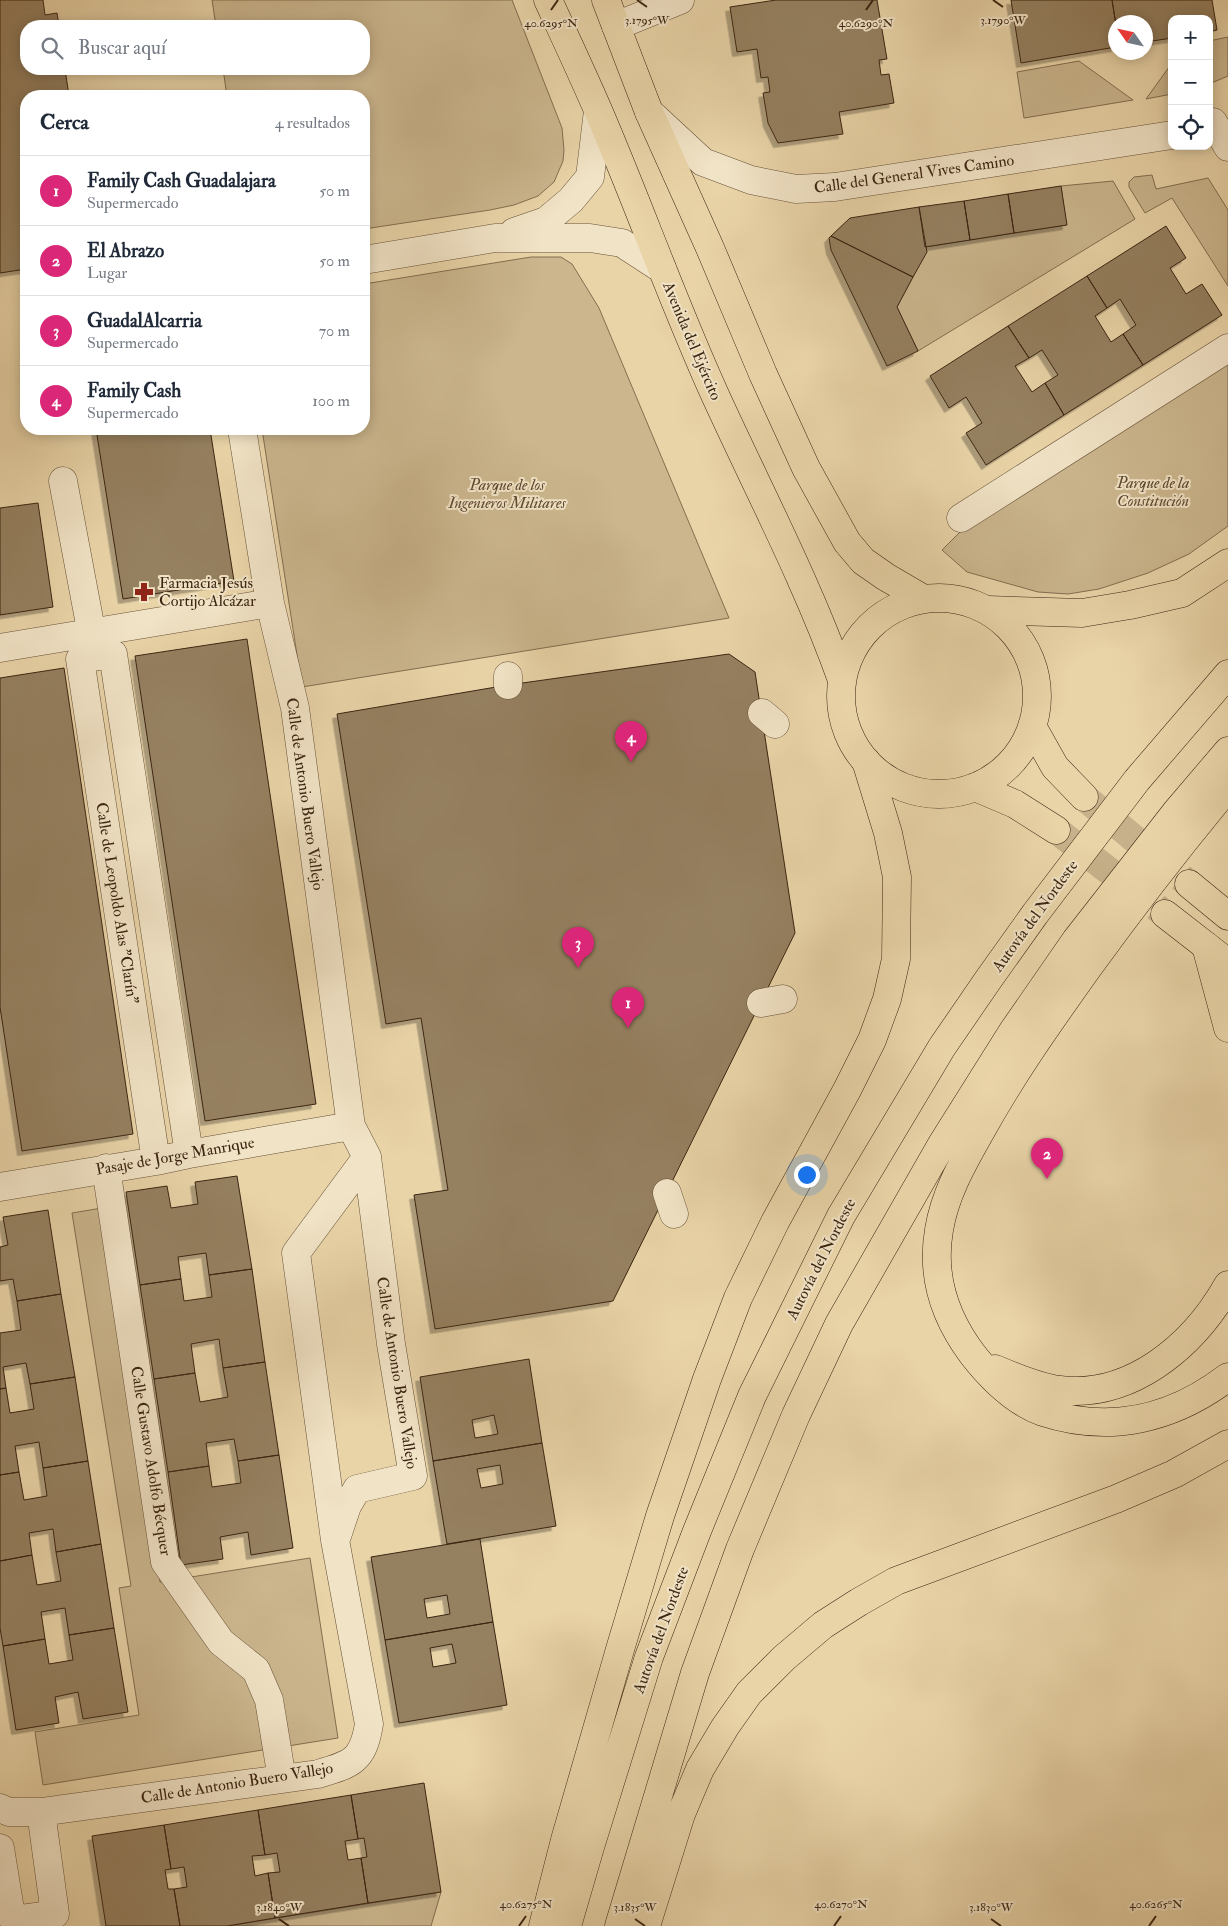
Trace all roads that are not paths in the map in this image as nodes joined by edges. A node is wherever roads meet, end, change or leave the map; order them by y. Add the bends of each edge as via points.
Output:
1 (548, 0) edge
2 (606, 0) edge
3 (680, 0) edge
4 (616, 26) junction
5 (598, 111) junction
6 (648, 112) junction
7 (1217, 120) edge
8 (1168, 136) edge
9 (1228, 147) edge
10 (495, 238) junction
11 (370, 259) edge
12 (662, 269) junction
13 (1228, 348) edge
14 (243, 435) edge
15 (63, 481) dead end
16 (960, 518) dead end
17 (1228, 563) edge
18 (922, 598) junction
19 (270, 604) junction
20 (988, 610) junction
21 (94, 644) junction
22 (0, 648) edge
23 (1228, 674) edge
24 (842, 680) junction
25 (1032, 726) junction
26 (1228, 751) edge
27 (866, 761) junction
28 (975, 787) junction
29 (1228, 787) edge
30 (1084, 797) tunnel mouth
31 (1056, 830) tunnel mouth
32 (1189, 884) tunnel mouth
33 (1165, 914) tunnel mouth
34 (1228, 916) edge
35 (1206, 946) junction
36 (1228, 963) edge
37 (1228, 1028) edge
38 (351, 1126) junction
39 (188, 1154) junction
40 (367, 1157) junction
41 (156, 1161) junction
42 (106, 1168) junction
43 (0, 1187) edge
44 (1228, 1285) edge
45 (977, 1360) junction
46 (1228, 1377) edge
47 (1228, 1444) edge
48 (335, 1540) junction
49 (282, 1779) junction
50 (0, 1808) edge
51 (41, 1812) junction
52 (0, 1848) edge
53 (543, 1926) edge
54 (567, 1926) edge
55 (619, 1926) edge
56 (646, 1926) edge

1 - 5 main road, Avenida del Ejército
2 - 4 main road
3 - 4 street
4 - 6 main road
5 - 10 street via 590,176 571,200 546,221
5 - 12 main road, Avenida del Ejército
6 - 8 street, Calle del General Vives Camino via 703,162 750,180 796,189 835,187
6 - 18 main road via 710,248 762,374 806,468 847,542 863,561
7 - 9 street
10 - 11 street
10 - 12 street via 590,238 622,243
12 - 24 main road, Avenida del Ejército via 716,397 819,618
13 - 16 street
14 - 19 street, Calle de Antonio Buero Vallejo
15 - 21 street
17 - 20 main road via 1182,593 1130,606 1082,613
18 - 20 main road via 946,597
18 - 24 main road via 895,608 872,624 856,642
19 - 21 street
19 - 38 street, Calle de Antonio Buero Vallejo via 295,708
20 - 25 main road via 1009,626 1025,648 1035,673 1037,699
21 - 22 street
21 - 39 street, Calle de Leopoldo Alas "Clarín" via 113,654
21 - 41 street, Calle de Leopoldo Alas "Clarín" via 80,659
23 - 54 main road, Autovía del Nordeste via 1137,780 1035,914 942,1047 841,1216 752,1396 697,1531 649,1657
24 - 27 main road via 841,705 845,724 854,746
25 - 28 main road via 1019,751 1000,772
25 - 30 main road via 1055,767
26 - 55 main road via 1076,940 1013,1031 942,1144 839,1324 796,1415 740,1549 695,1673
27 - 28 main road via 884,777 905,788 928,793 952,793
27 - 53 main road via 888,833 897,877 896,959 887,999 852,1081 775,1222 738,1298 707,1379 632,1609
28 - 31 main road via 1015,804
29 - 45 main road via 1148,886 1043,1030 996,1103 954,1180 938,1232 936,1260 939,1287 960,1337
32 - 34 main road
33 - 35 main road
35 - 36 main road
35 - 37 main road
38 - 39 street, Pasaje de Jorge Manrique
38 - 40 street, Calle de Antonio Buero Vallejo
39 - 41 street, Pasaje de Jorge Manrique
40 - 48 street, Calle de Antonio Buero Vallejo via 296,1253
40 - 48 street, Calle de Antonio Buero Vallejo via 391,1344 413,1476 357,1489
41 - 42 street, Pasaje de Jorge Manrique
42 - 43 street, Pasaje de Jorge Manrique
42 - 49 street, Calle Gustavo Adolfo Bécquer via 166,1562 221,1642 256,1670 269,1700
44 - 45 main road via 1198,1328 1177,1350 1132,1379 1107,1387 1081,1391 1054,1389 1029,1383
45 - 46 main road via 1019,1400 1062,1418 1086,1422 1111,1423 1158,1415 1202,1396
47 - 56 main road via 1174,1474 1116,1499 896,1582 823,1625 749,1693 700,1769 681,1814
48 - 49 street, Calle de Antonio Buero Vallejo via 369,1724 366,1740 359,1756 342,1767
49 - 51 street, Calle de Antonio Buero Vallejo
50 - 51 street, Calle de Antonio Buero Vallejo via 9,1812
51 - 52 street via 55,1914 20,1919 11,1916

